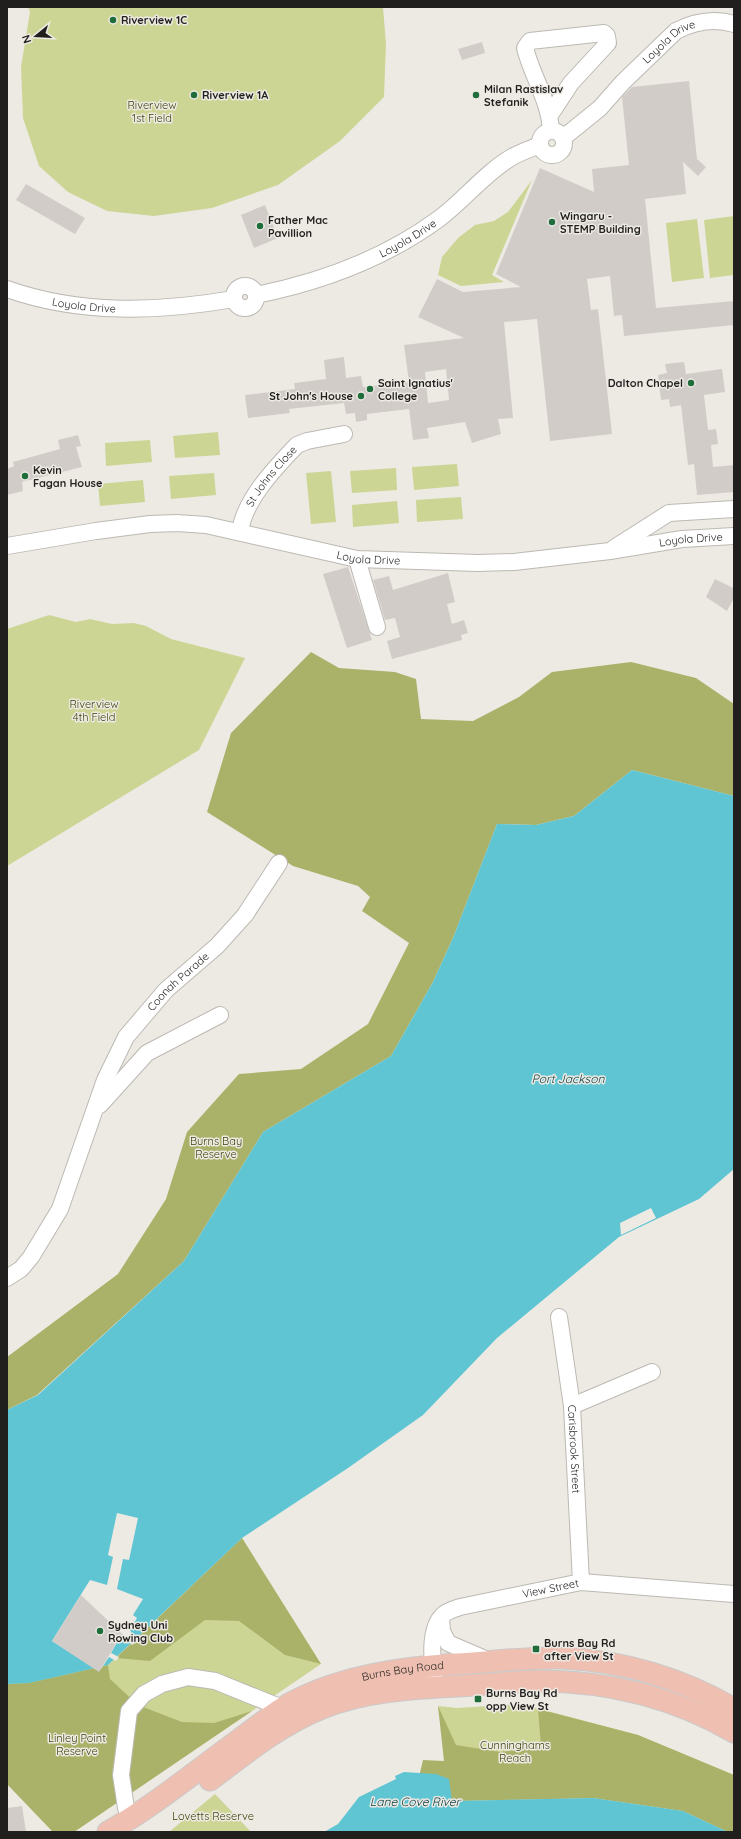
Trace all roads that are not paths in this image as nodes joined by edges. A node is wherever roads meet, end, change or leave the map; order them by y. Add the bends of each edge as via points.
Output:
1 (734, 24) edge
2 (555, 128) junction
3 (540, 145) junction
4 (7, 289) edge
5 (344, 434) dead end
6 (734, 509) edge
7 (240, 532) junction
8 (734, 536) edge
9 (7, 546) edge
10 (610, 551) junction
11 (357, 559) junction
12 (377, 627) dead end
13 (279, 863) dead end
14 (220, 1015) dead end
15 (95, 1111) junction
16 (7, 1278) edge
17 (559, 1317) dead end
18 (652, 1372) dead end
19 (572, 1406) junction
20 (581, 1582) junction
21 (734, 1594) edge
22 (441, 1618) junction
23 (493, 1662) junction
24 (433, 1666) junction
25 (436, 1686) junction
26 (282, 1708) junction
27 (734, 1709) edge
28 (734, 1732) edge
29 (133, 1826) edge
30 (108, 1832) edge

1 - 2 street, Loyola Drive via 705,22 676,31 600,108
2 - 2 street via 525,48 530,42 604,33 608,36 608,43 571,83
2 - 3 street via 542,134
2 - 3 street via 563,148 556,154 546,154
3 - 4 street, Loyola Drive via 511,158 440,218 380,254 314,280 256,295 254,302 248,307 241,307 234,299 178,308 145,310 63,304
5 - 7 street, St Johns Close via 297,445 252,499 241,520
6 - 10 street via 669,512
7 - 9 street, Loyola Drive via 206,524 150,524
7 - 11 street, Loyola Drive
8 - 10 street, Loyola Drive via 682,539
10 - 11 street, Loyola Drive via 500,562
11 - 12 street
13 - 15 street, Coonah Parade via 245,915 217,946 166,990 126,1037 105,1080
14 - 15 street, Coonah Parade via 147,1053
15 - 16 street, Coonah Parade via 60,1209 31,1257 21,1269
17 - 19 street, Carisbrook Street
18 - 19 street
19 - 20 street, Carisbrook Street
20 - 21 street, View Street
20 - 22 street, View Street via 460,1607
22 - 23 street via 442,1631 448,1643
22 - 24 street via 434,1640
23 - 24 main road, Burns Bay Road
23 - 27 main road, Burns Bay Road via 560,1658 624,1666 676,1680
24 - 25 street
24 - 26 main road, Burns Bay Road via 347,1682 310,1694
25 - 28 main road, Burns Bay Road via 536,1681 613,1687 683,1707
25 - 29 main road, Burns Bay Road via 385,1692 348,1700 305,1715 267,1737
26 - 29 main road, Burns Bay Road via 166,1796
26 - 29 street via 214,1681 188,1677 162,1684 144,1694 129,1711 121,1775 126,1808
29 - 30 main road, Burns Bay Road

